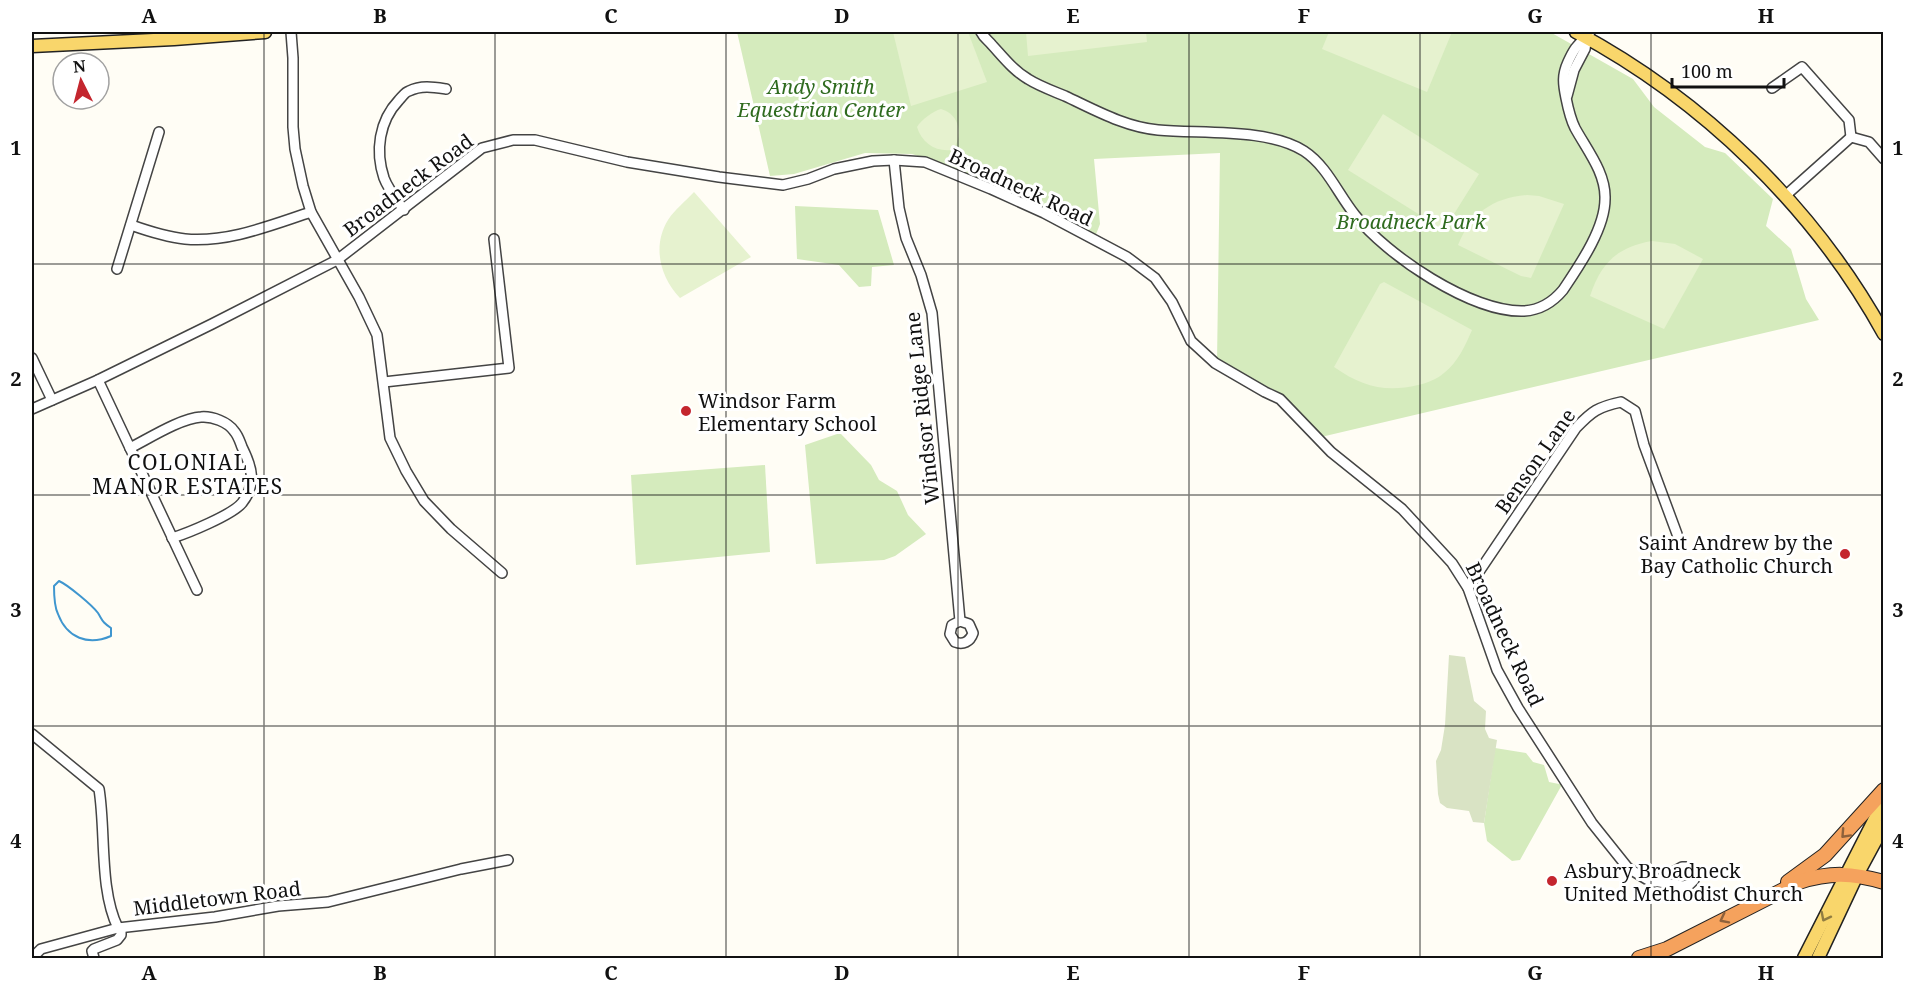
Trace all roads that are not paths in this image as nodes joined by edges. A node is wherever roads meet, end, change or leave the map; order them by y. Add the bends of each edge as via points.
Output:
1 (265, 32) edge
2 (291, 32) edge
3 (981, 32) edge
4 (987, 32) edge
5 (1584, 33) edge
6 (992, 45) junction
7 (32, 46) edge
8 (1772, 88) dead end
9 (446, 89) dead end
10 (159, 132) dead end
11 (1851, 137) junction
12 (1884, 159) edge
13 (894, 160) junction
14 (1785, 196) junction
15 (404, 210) junction
16 (311, 212) junction
17 (130, 225) junction
18 (494, 239) dead end
19 (337, 260) junction
20 (117, 269) dead end
21 (1884, 334) edge
22 (32, 358) edge
23 (98, 380) junction
24 (384, 382) junction
25 (52, 400) junction
26 (32, 409) edge
27 (130, 448) junction
28 (1677, 534) dead end
29 (172, 538) junction
30 (502, 573) dead end
31 (1468, 588) junction
32 (196, 590) dead end
33 (960, 621) dead end
34 (32, 734) edge
35 (1884, 790) edge
36 (1884, 801) edge
37 (1884, 825) edge
38 (508, 860) dead end
39 (1851, 875) junction
40 (1655, 882) dead end
41 (1884, 882) edge
42 (1746, 907) junction
43 (120, 928) junction
44 (32, 958) edge
45 (94, 958) edge
46 (1639, 958) edge
47 (1804, 958) edge
48 (1818, 958) edge

1 - 7 main road
2 - 16 street via 295,149
3 - 6 street
4 - 6 street
5 - 6 street via 1565,68 1563,82 1574,126 1602,178 1603,213 1594,237 1563,290 1550,303 1523,311 1482,302 1429,278 1383,245 1355,215 1314,158 1288,142 1127,124 1029,80 1009,66
5 - 14 main road via 1691,107
8 - 11 street via 1802,67 1849,120
9 - 15 street via 426,86 407,91 384,123 379,157 385,180
10 - 17 street
11 - 12 street via 1869,142
11 - 14 street
13 - 15 street, Broadneck Road via 834,169 783,184 627,162 535,140 513,140 482,148
13 - 31 street, Broadneck Road via 925,162 991,189 1135,263 1155,278 1191,341 1215,363 1281,399 1331,452 1402,509 1452,563
13 - 33 street, Windsor Ridge Lane via 906,238 932,313
14 - 21 main road via 1848,276
15 - 19 street, Broadneck Road
16 - 17 street via 241,234 207,239 185,239
16 - 19 street
17 - 20 street
18 - 24 street via 509,368
19 - 23 street, Broadneck Road
19 - 24 street via 377,335
22 - 25 street
23 - 25 street, Broadneck Road
23 - 27 street
24 - 30 street via 390,438 424,501
25 - 26 street, Broadneck Road
27 - 29 street
27 - 29 street via 190,418 209,417 234,431 251,466 251,485 237,508
28 - 31 street, Benson Lane via 1635,411 1621,402 1601,406 1576,428
29 - 32 street
31 - 40 street, Broadneck Road via 1497,670 1556,769 1616,855 1628,868
34 - 43 street, Middletown Road via 99,789 110,903
35 -> 42 highway via 1825,855
36 - 39 main road
37 - 39 main road
38 - 43 street, Middletown Road via 328,902
39 - 41 highway
39 - 42 highway via 1820,875
39 -> 47 main road
39 - 48 main road
42 -> 46 highway via 1667,949
43 - 44 street via 49,946
43 - 45 street via 117,940 92,951

